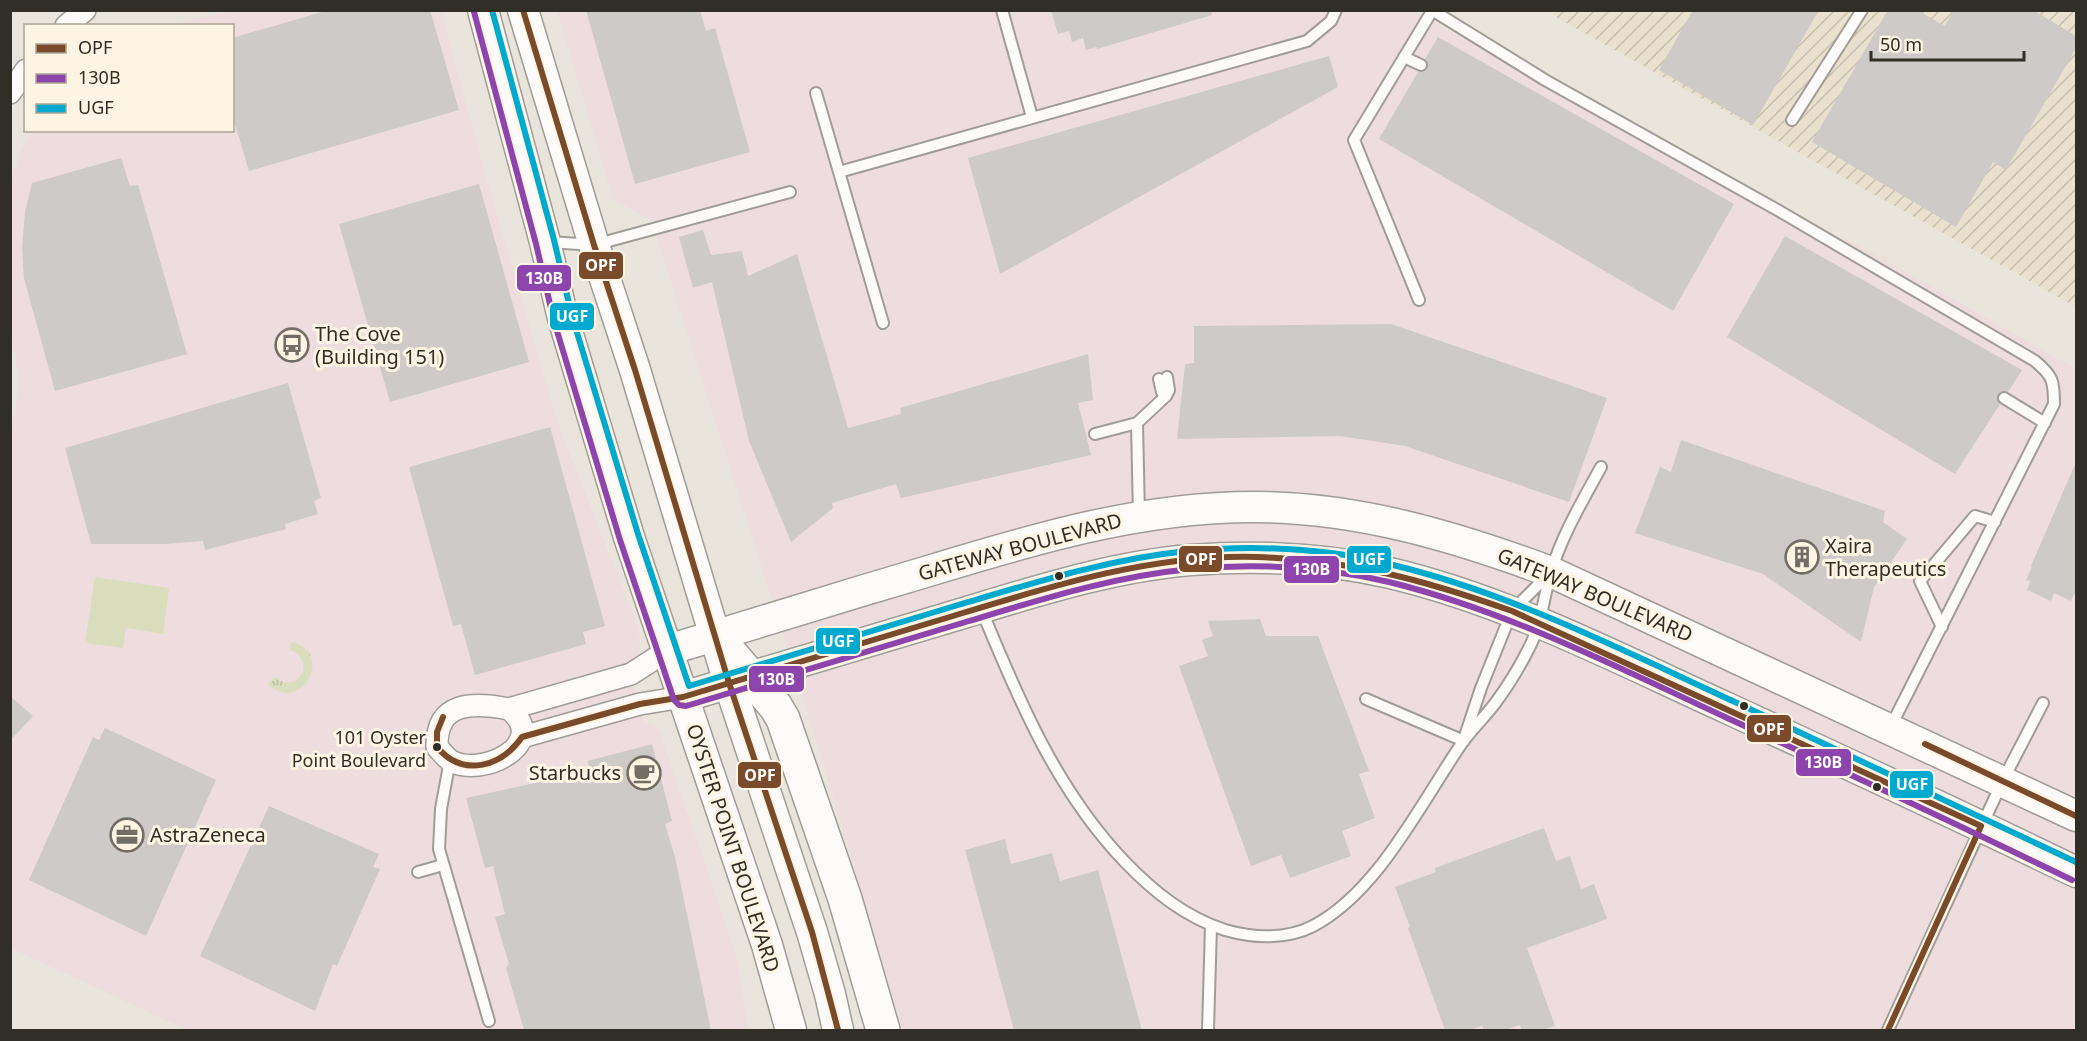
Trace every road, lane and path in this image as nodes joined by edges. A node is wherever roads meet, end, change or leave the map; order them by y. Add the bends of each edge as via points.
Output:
1 (85, 10) edge
2 (483, 10) edge
3 (523, 10) edge
4 (1002, 10) edge
5 (1336, 10) edge
6 (1862, 10) edge
7 (1432, 11) edge
8 (68, 24) edge
9 (1404, 57) junction
10 (1421, 65) dead end
11 (24, 73) edge
12 (10, 93) edge
13 (816, 93) dead end
14 (1032, 117) junction
15 (1792, 120) dead end
16 (839, 172) junction
17 (790, 192) dead end
18 (545, 242) junction
19 (594, 245) junction
20 (1419, 300) dead end
21 (883, 323) dead end
22 (1163, 378) dead end
23 (2004, 398) dead end
24 (1137, 423) junction
25 (2045, 423) junction
26 (1095, 434) dead end
27 (1601, 466) dead end
28 (1139, 516) junction
29 (1995, 522) junction
30 (1551, 572) junction
31 (981, 608) junction
32 (1512, 611) junction
33 (1540, 623) junction
34 (1942, 627) junction
35 (715, 635) junction
36 (668, 650) junction
37 (739, 680) junction
38 (683, 697) junction
39 (1366, 699) dead end
40 (2043, 703) dead end
41 (509, 709) junction
42 (1890, 728) junction
43 (522, 737) junction
44 (1464, 741) junction
45 (450, 760) junction
46 (2003, 780) junction
47 (2076, 816) edge
48 (1982, 826) junction
49 (442, 865) junction
50 (418, 872) dead end
51 (2076, 872) edge
52 (1211, 926) junction
53 (489, 1021) dead end
54 (791, 1030) edge
55 (838, 1030) edge
56 (883, 1030) edge
57 (1208, 1030) edge
58 (1888, 1030) edge

1 - 8 street
2 - 18 main road, OYSTER POINT BOULEVARD
3 - 19 main road
4 - 14 lane
5 - 14 lane via 1331,21 1307,41
6 - 15 lane
7 - 9 lane
7 - 25 lane via 2035,361 2054,383 2054,404
9 - 10 lane
9 - 20 lane via 1354,140
11 - 12 street
13 - 16 lane
14 - 16 lane
16 - 21 lane
17 - 19 lane
18 - 19 lane
18 - 36 main road, OYSTER POINT BOULEVARD via 563,318 629,537
19 - 35 main road
22 - 24 lane via 1169,390 1167,396
23 - 25 lane
24 - 26 lane
24 - 28 lane
25 - 29 lane
27 - 30 lane
28 - 30 main road, GATEWAY BOULEVARD via 1253,507 1325,511 1411,526 1479,545
28 - 35 main road, GATEWAY BOULEVARD via 1032,540
29 - 34 lane
29 - 34 lane via 1975,516 1920,581
30 - 32 lane
30 - 33 lane
30 - 42 main road, GATEWAY BOULEVARD
31 - 32 main road via 1126,569 1188,560 1253,557 1320,561 1389,573
31 - 37 main road
31 - 52 lane via 1016,693 1071,796 1104,841 1150,888
32 - 33 main road
32 - 44 lane
33 - 44 lane via 1496,702
33 - 48 main road
34 - 42 lane
35 - 36 main road, GATEWAY BOULEVARD
35 - 37 highway
36 - 38 main road, OYSTER POINT BOULEVARD
36 - 41 street via 632,674
37 - 38 main road
37 - 55 main road
37 - 56 highway via 776,707 783,719 845,899
38 - 43 street via 640,704
38 - 54 main road, OYSTER POINT BOULEVARD via 767,945
39 - 44 lane
40 - 46 lane
41 - 43 street via 522,724
41 - 45 street via 472,706 443,717 437,747
42 - 46 main road, GATEWAY BOULEVARD
43 - 45 street via 505,756 486,764
44 - 52 lane via 1398,841 1340,909 1310,927 1279,936 1245,936
45 - 49 lane via 441,809
46 - 47 main road, GATEWAY BOULEVARD
46 - 48 lane
48 - 51 main road
48 - 58 lane
49 - 50 lane
49 - 53 lane
52 - 57 lane

